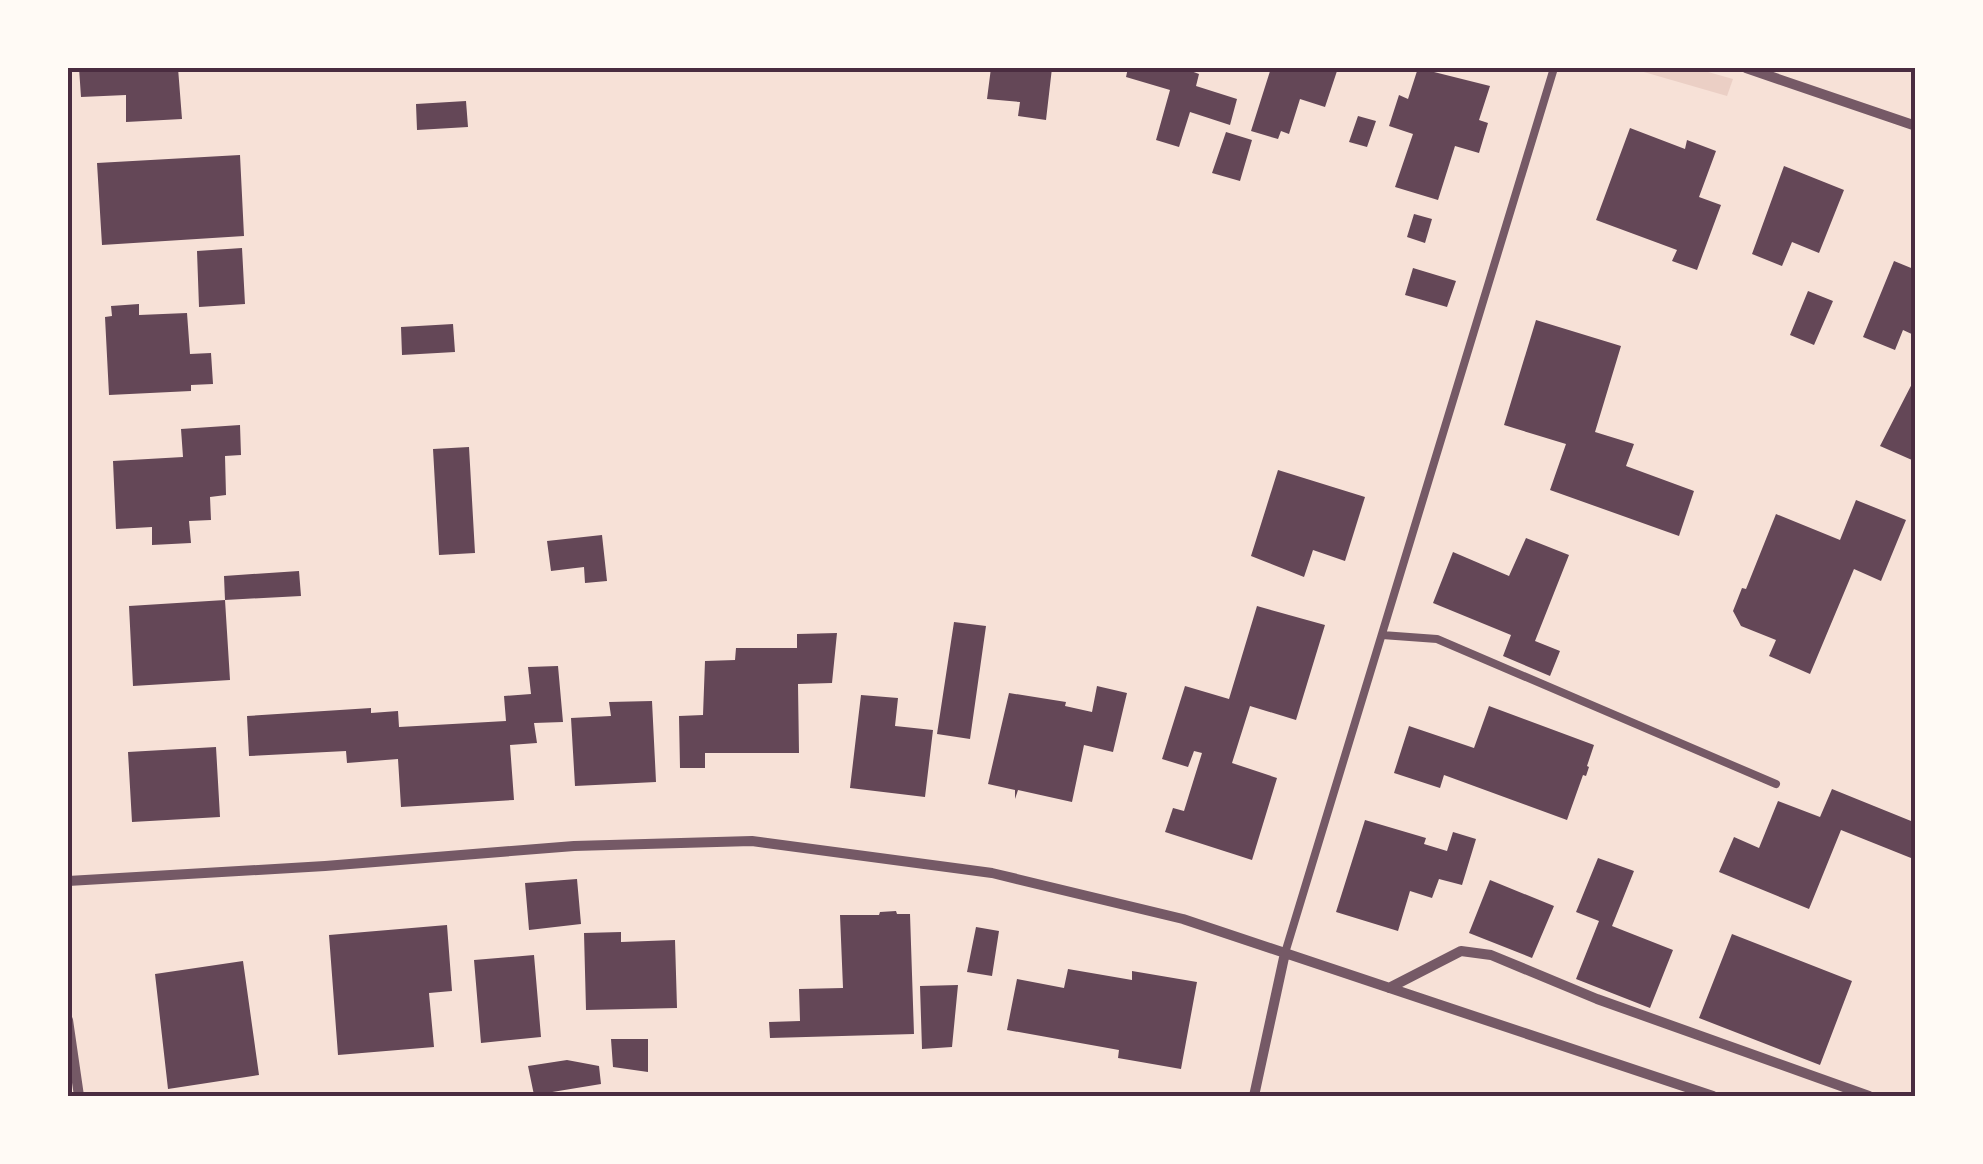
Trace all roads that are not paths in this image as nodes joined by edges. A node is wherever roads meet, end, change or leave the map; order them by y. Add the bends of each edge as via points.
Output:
1 (1554, 68) edge
2 (1746, 68) edge
3 (1916, 126) edge
4 (1382, 634) junction
5 (1776, 784) dead end
6 (68, 881) edge
7 (1285, 953) junction
8 (1389, 988) junction
9 (68, 1020) edge
10 (79, 1096) edge
11 (1254, 1096) edge
12 (1712, 1096) edge
13 (1869, 1096) edge

1 - 4 lane
2 - 3 street
4 - 5 lane via 1436,639
4 - 7 lane
6 - 7 street via 574,846 752,841 992,873 1184,919
7 - 8 street
7 - 11 street
8 - 12 street
8 - 13 street via 1461,951 1491,956
9 - 10 street

